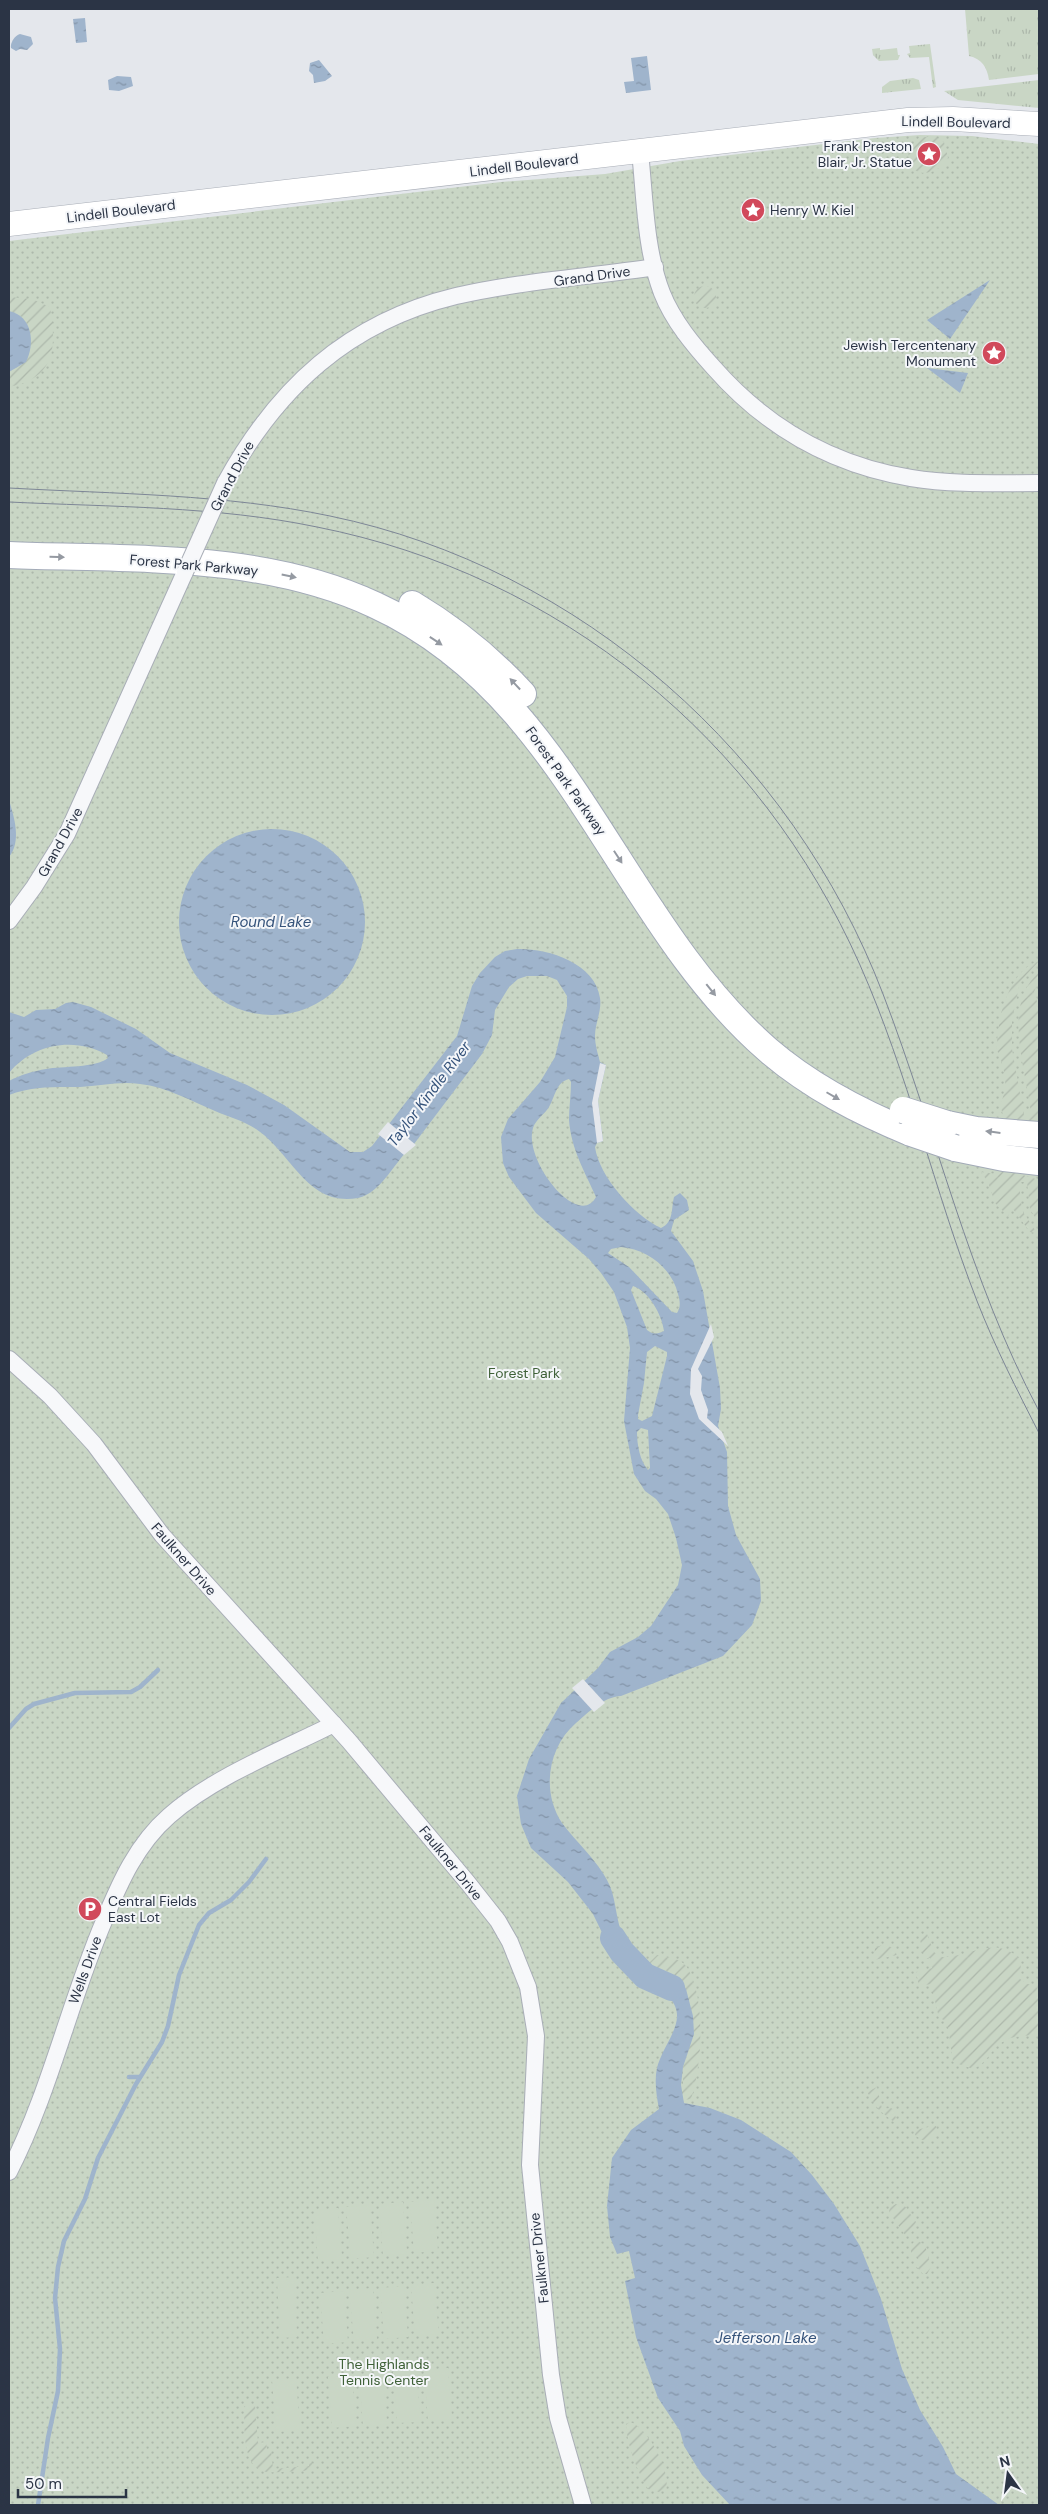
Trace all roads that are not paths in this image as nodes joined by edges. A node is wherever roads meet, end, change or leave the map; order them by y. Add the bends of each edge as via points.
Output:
1 (1039, 124) edge
2 (640, 152) junction
3 (9, 224) edge
4 (655, 267) junction
5 (1039, 483) edge
6 (9, 537) edge
7 (9, 555) edge
8 (9, 921) edge
9 (907, 1122) junction
10 (1039, 1136) edge
11 (1039, 1162) edge
12 (9, 1359) edge
13 (334, 1724) junction
14 (9, 2172) edge
15 (583, 2505) edge

1 - 2 main road, Lindell Boulevard via 908,120
2 - 3 main road, Lindell Boulevard
2 - 4 street
4 - 5 street via 668,307 708,361 753,408 807,443 852,463 912,478 950,482
4 - 8 street, Grand Drive, bridge via 494,289 426,305 368,330 317,365 275,406 225,484 71,826
9 -> 6 main road, Forest Park Parkway via 824,1071 755,1014 700,947 544,718 491,660 440,621 383,590 325,567 282,557 245,550 180,545
7 -> 9 main road, Forest Park Parkway via 162,561 266,571 339,590 409,623 467,664 520,716 564,775 686,958 748,1031 808,1081 854,1108
10 -> 9 main road, Forest Park Parkway, bridge
9 - 11 main road, Forest Park Parkway, bridge via 954,1148
12 - 13 street, Faulkner Drive via 50,1396 94,1444 162,1535
13 - 14 street, Wells Drive via 204,1791 169,1816 141,1847 117,1889 93,1946 26,2136
13 - 15 street, Faulkner Drive via 498,1921 528,1987 536,2036 530,2165 546,2336 558,2418

